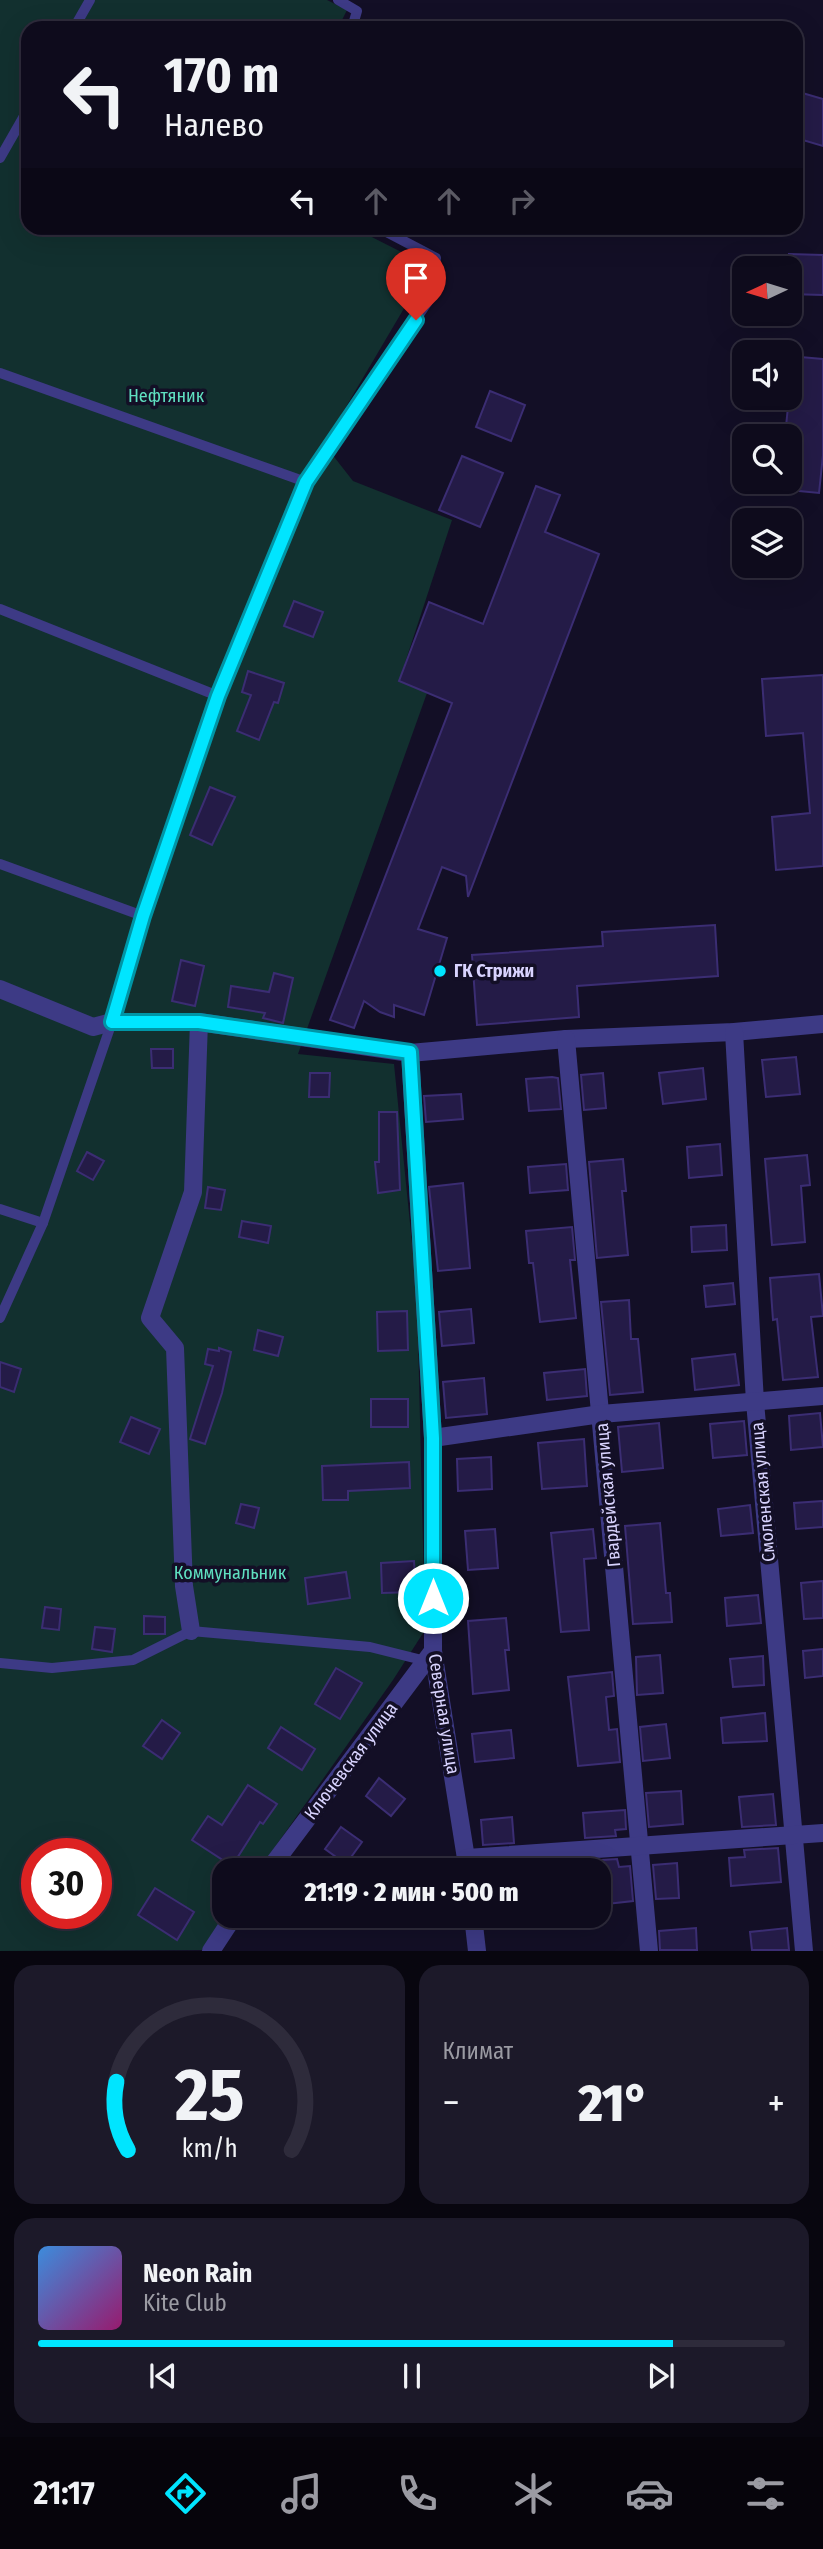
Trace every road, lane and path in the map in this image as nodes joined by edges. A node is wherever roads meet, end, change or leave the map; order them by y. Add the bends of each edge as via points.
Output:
1 (90, 0) edge
2 (338, 0) edge
3 (78, 21) edge
4 (354, 21) edge
5 (21, 121) edge
6 (0, 158) edge
7 (392, 235) edge
8 (0, 373) edge
9 (306, 482) junction
10 (0, 609) edge
11 (218, 696) junction
12 (0, 864) edge
13 (143, 916) junction
14 (0, 989) edge
15 (112, 1022) junction
16 (199, 1022) junction
17 (823, 1024) edge
18 (734, 1032) junction
19 (566, 1039) junction
20 (410, 1052) junction
21 (0, 1209) edge
22 (43, 1223) junction
23 (0, 1318) edge
24 (823, 1396) edge
25 (755, 1402) junction
26 (601, 1414) junction
27 (433, 1438) junction
28 (191, 1631) junction
29 (430, 1656) junction
30 (0, 1663) edge
31 (823, 1832) edge
32 (793, 1835) junction
33 (638, 1846) junction
34 (278, 1858) edge
35 (467, 1858) edge
36 (525, 1858) edge
37 (226, 1928) edge
38 (474, 1928) edge
39 (211, 1951) edge
40 (477, 1951) edge
41 (649, 1951) edge
42 (804, 1951) edge

1 - 3 lane
2 - 4 lane via 358,11
5 - 6 lane
7 - 9 lane via 436,258 431,297
8 - 9 lane
9 - 11 lane
10 - 11 lane
11 - 13 lane
12 - 13 lane
13 - 15 lane
14 - 15 street via 93,1027
15 - 16 street
15 - 22 lane
16 - 20 street
16 - 28 street via 193,1192 150,1318 176,1348 184,1586
17 - 18 street
18 - 19 street
18 - 25 street, Смоленская улица
19 - 20 street
19 - 26 street, Гвардейская улица
20 - 27 street, Северная улица
21 - 22 lane
22 - 23 lane
24 - 25 street
25 - 26 street
25 - 32 street, Смоленская улица
26 - 27 street
26 - 33 street, Гвардейская улица
27 - 29 street, Северная улица
28 - 29 lane
28 - 30 lane via 133,1660 52,1668
29 - 34 street, Ключевская улица
29 - 35 street, Северная улица
31 - 32 street
32 - 33 street
32 - 42 street, Смоленская улица
33 - 36 street
33 - 41 street, Гвардейская улица
37 - 39 street
38 - 40 street

